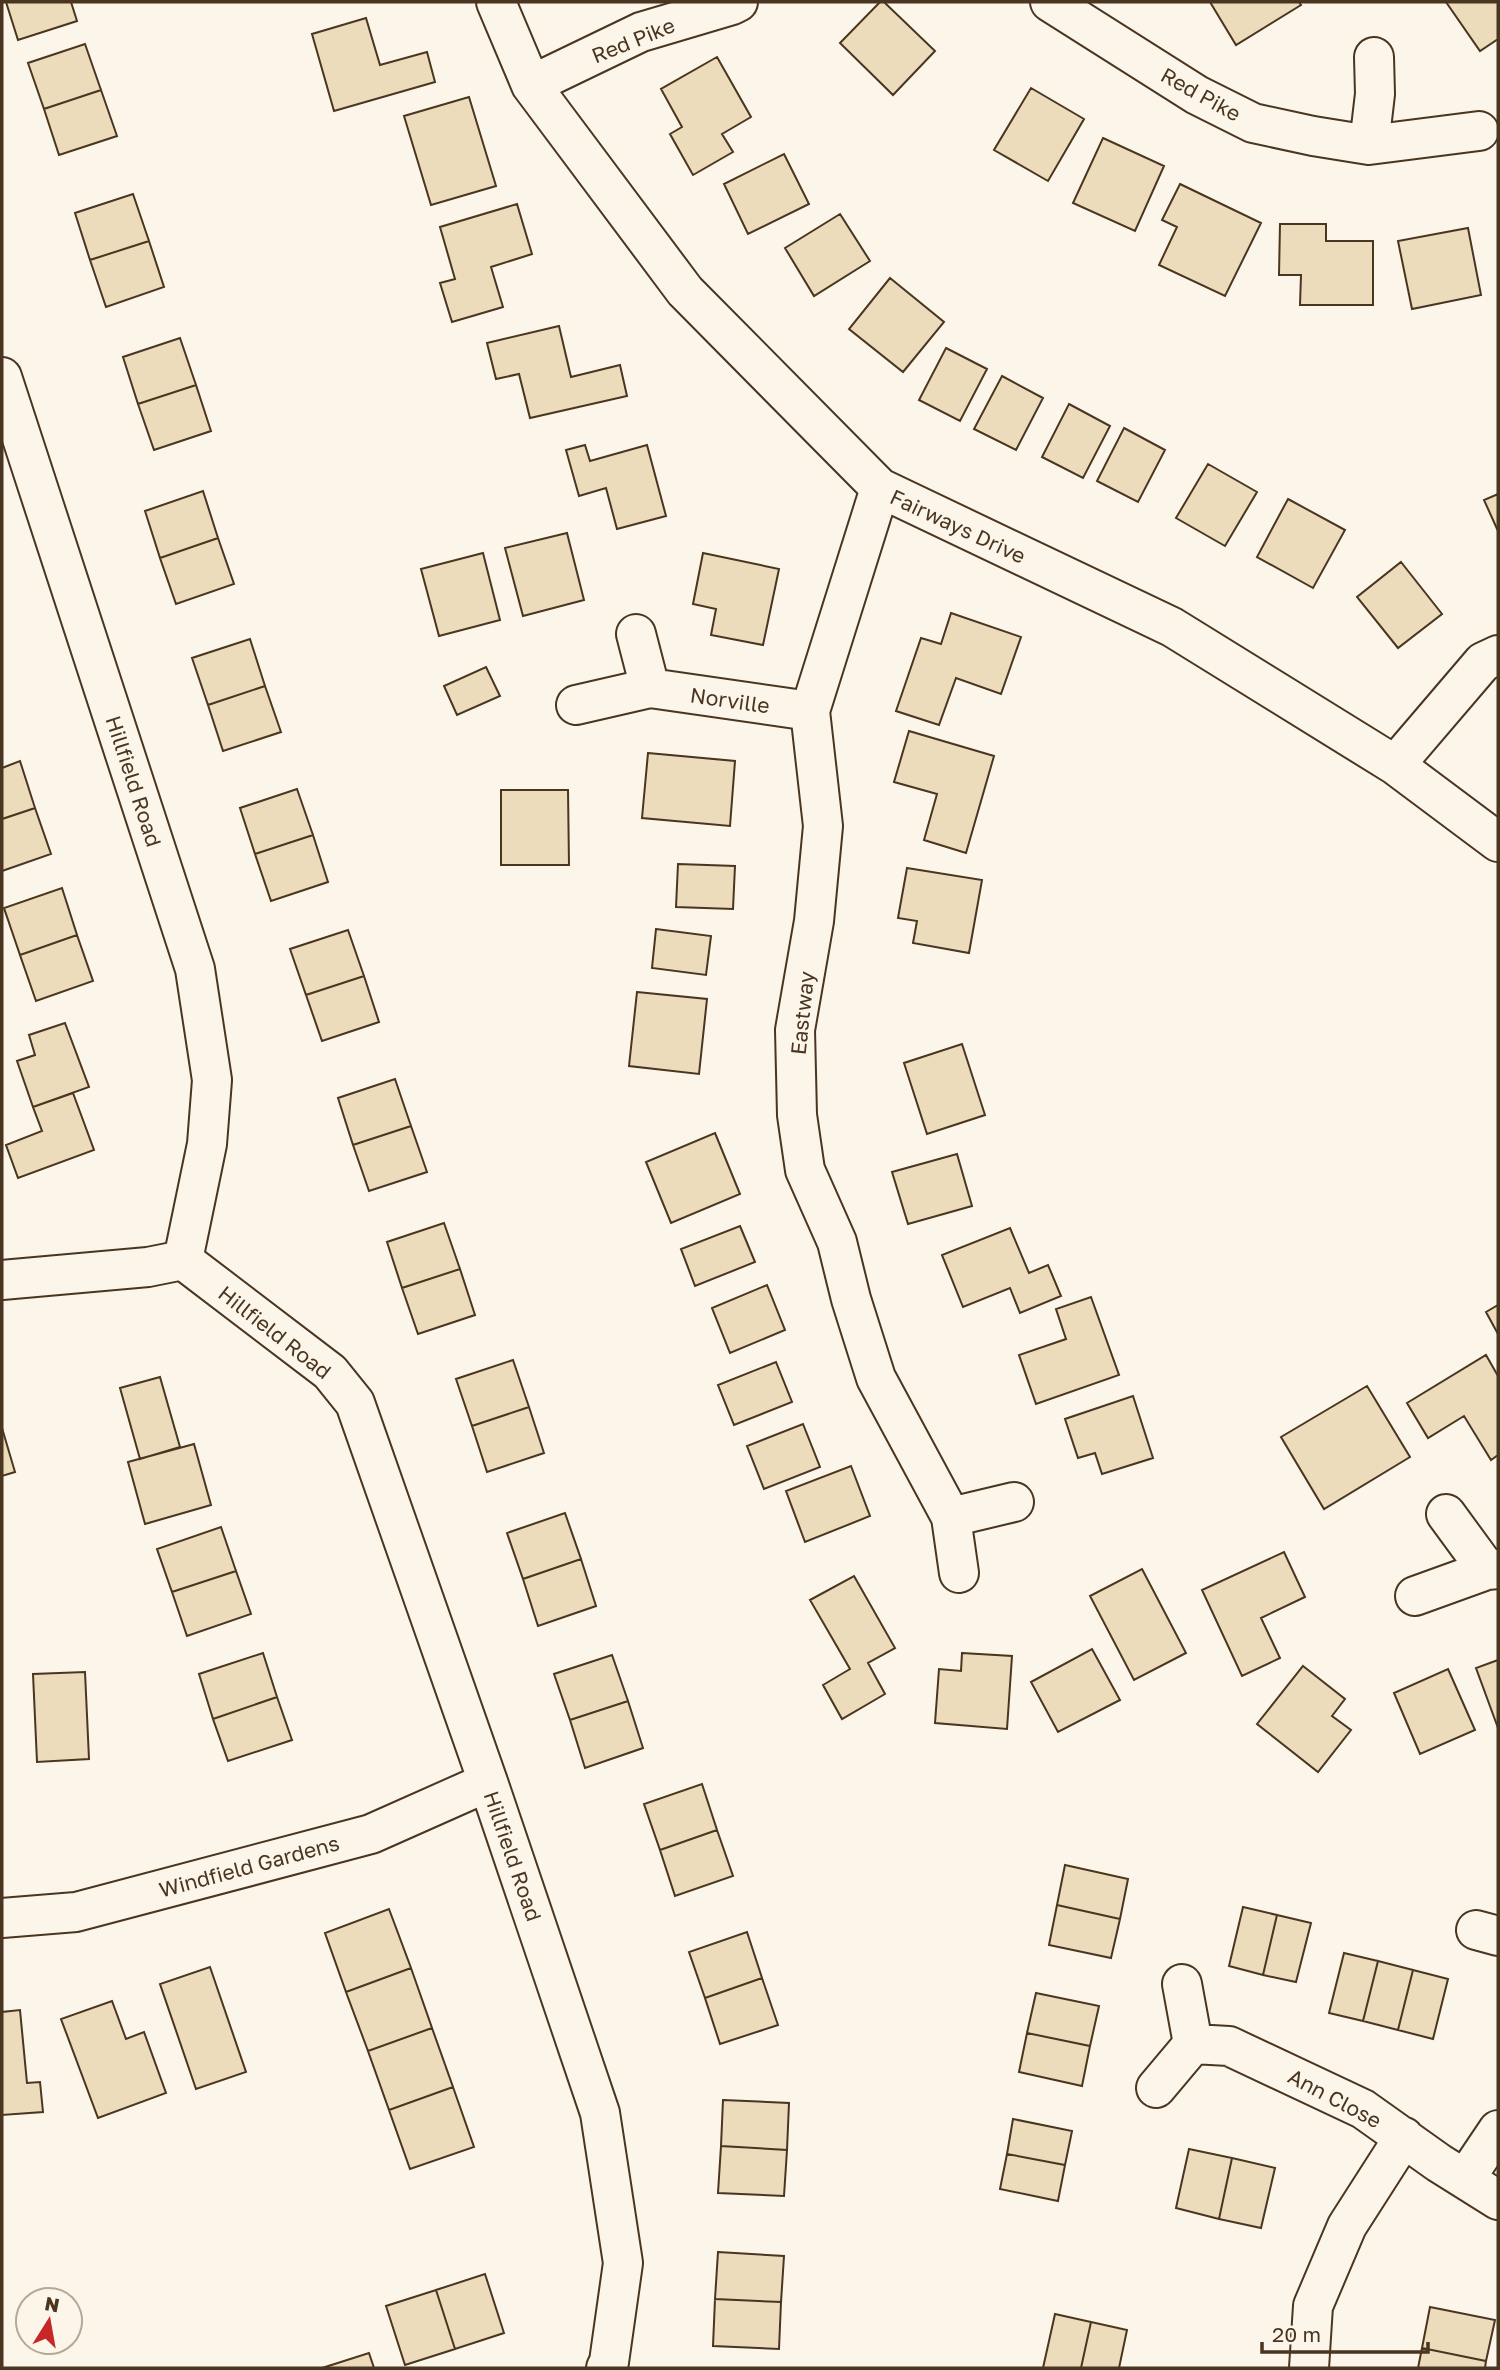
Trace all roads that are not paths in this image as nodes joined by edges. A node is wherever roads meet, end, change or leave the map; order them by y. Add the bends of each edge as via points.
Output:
1 (496, 2) edge
2 (738, 2) edge
3 (1050, 2) edge
4 (1374, 57) dead end
5 (531, 85) junction
6 (1479, 131) dead end
7 (1369, 145) junction
8 (2, 377) edge
9 (880, 488) junction
10 (636, 634) dead end
11 (1498, 655) edge
12 (650, 688) junction
13 (576, 705) dead end
14 (810, 711) junction
15 (1395, 765) junction
16 (1498, 842) edge
17 (183, 1261) junction
18 (2, 1280) edge
19 (1014, 1502) dead end
20 (1446, 1514) dead end
21 (951, 1517) junction
22 (1493, 1569) edge
23 (959, 1573) dead end
24 (1415, 1596) dead end
25 (488, 1782) junction
26 (2, 1918) edge
27 (1182, 1984) dead end
28 (1194, 2044) junction
29 (1156, 2088) dead end
30 (1498, 2130) edge
31 (1404, 2137) junction
32 (1465, 2179) junction
33 (1498, 2200) edge
34 (606, 2368) edge
35 (1308, 2368) edge

1 - 5 street, Fairways Drive
2 - 5 street, Red Pike via 641,32
3 - 7 street, Red Pike via 1197,95 1253,123
4 - 7 street
5 - 9 street, Fairways Drive via 685,291
6 - 7 street, Red Pike
8 - 17 street, Hillfield Road via 195,969 212,1080 207,1144
9 - 14 street, Eastway
9 - 15 street, Fairways Drive via 1172,627
10 - 12 street
11 - 15 street via 1483,662
12 - 13 street, Norville
12 - 14 street, Norville
14 - 21 street, Eastway via 822,826 814,921 795,1030 797,1115 805,1170 837,1242 876,1378
15 - 16 street, Fairways Drive
17 - 18 street
17 - 25 street, Hillfield Road via 330,1372 355,1403
19 - 21 street
20 - 22 street
21 - 23 street, Eastway
22 - 24 street
25 - 26 street, Windfield Gardens via 371,1834 76,1912
25 - 34 street, Hillfield Road via 600,2113 623,2263
27 - 28 street
28 - 29 street
28 - 31 street, Ann Close via 1229,2046 1363,2109
30 - 32 street
31 - 32 street, Ann Close
31 - 35 street via 1347,2226 1313,2306
32 - 33 street, Ann Close

